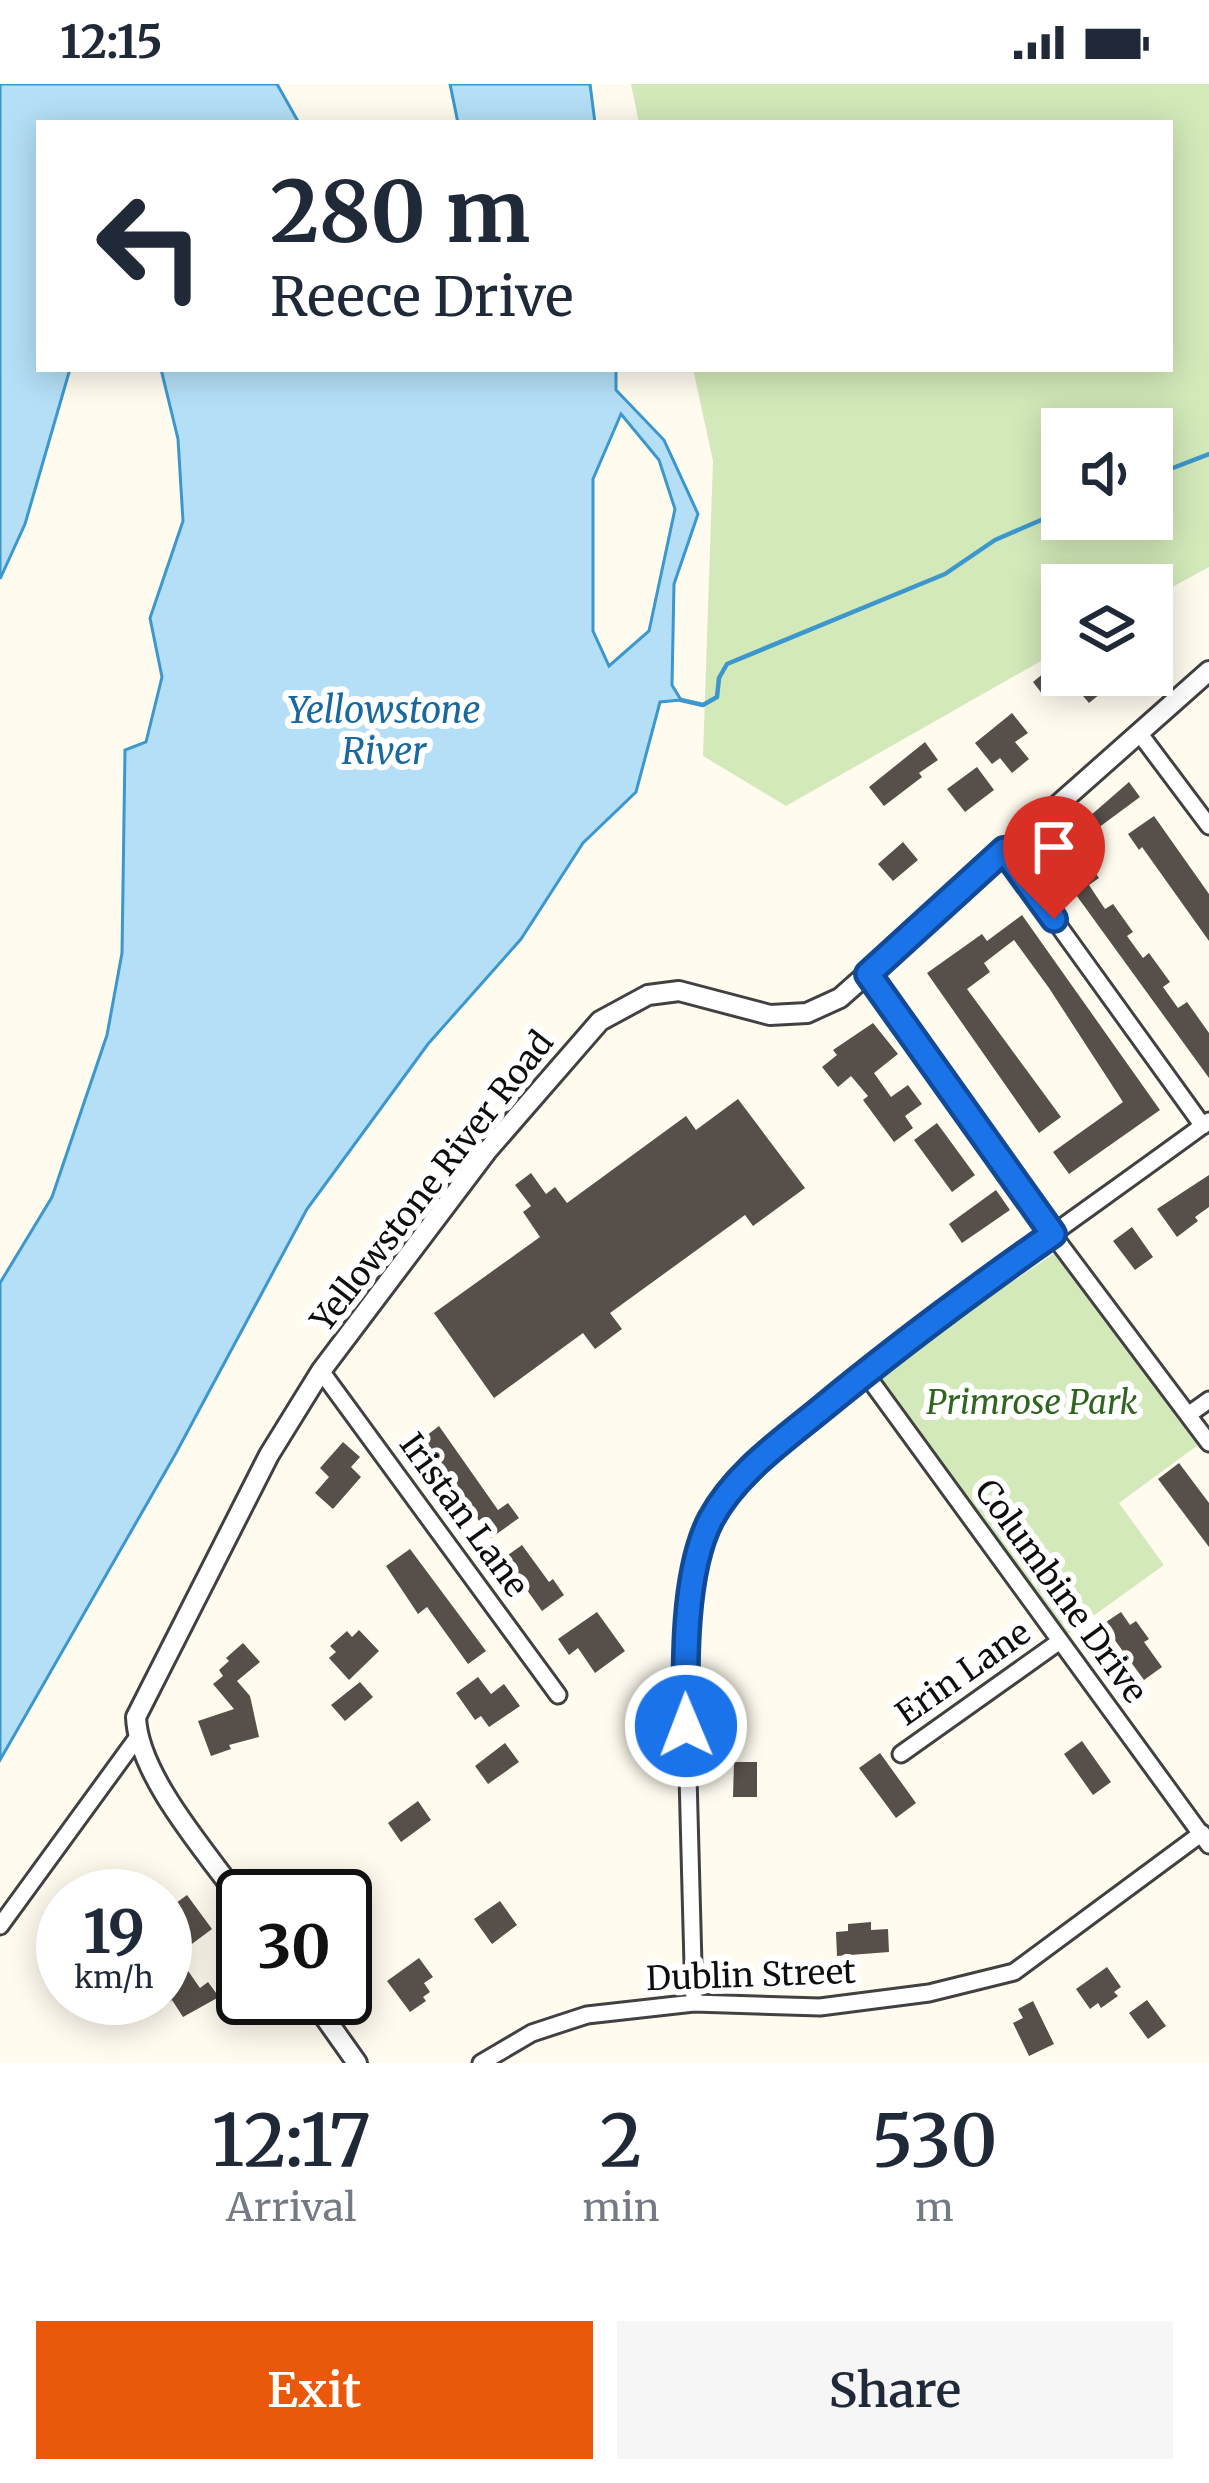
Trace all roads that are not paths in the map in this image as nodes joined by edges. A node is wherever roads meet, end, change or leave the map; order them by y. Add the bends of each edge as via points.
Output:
1 (1209, 671) edge
2 (1140, 734) junction
3 (1209, 826) edge
4 (1004, 850) junction
5 (868, 974) junction
6 (1206, 1123) edge
7 (1053, 1234) junction
8 (321, 1371) junction
9 (865, 1373) junction
10 (1209, 1400) edge
11 (1188, 1415) junction
12 (1209, 1443) edge
13 (1060, 1641) junction
14 (558, 1695) dead end
15 (137, 1738) junction
16 (901, 1754) dead end
17 (1206, 1839) edge
18 (219, 1869) edge
19 (0, 1926) edge
20 (694, 2003) junction
21 (330, 2025) edge
22 (357, 2063) edge
23 (481, 2063) edge

1 - 2 street, Yellowstone River Road
2 - 3 street
2 - 4 street, Yellowstone River Road
4 - 5 street, Yellowstone River Road
4 - 6 street
5 - 7 street
5 - 8 street, Yellowstone River Road via 807,1013 770,1016 679,991 623,1005 487,1151
6 - 7 street
7 - 9 street
7 - 11 street
8 - 14 street, Iristan Lane
8 - 15 street, Yellowstone River Road via 145,1696
9 - 13 street, Columbine Drive
9 - 20 street via 734,1485 709,1521 698,1558 685,1681
10 - 11 street
11 - 12 street
13 - 16 street, Erin Lane
13 - 17 street, Columbine Drive
15 - 18 street via 146,1765
15 - 19 street
17 - 20 street, Dublin Street via 1014,1972 820,2007
20 - 23 street, Dublin Street via 587,2015 532,2033
21 - 22 street

